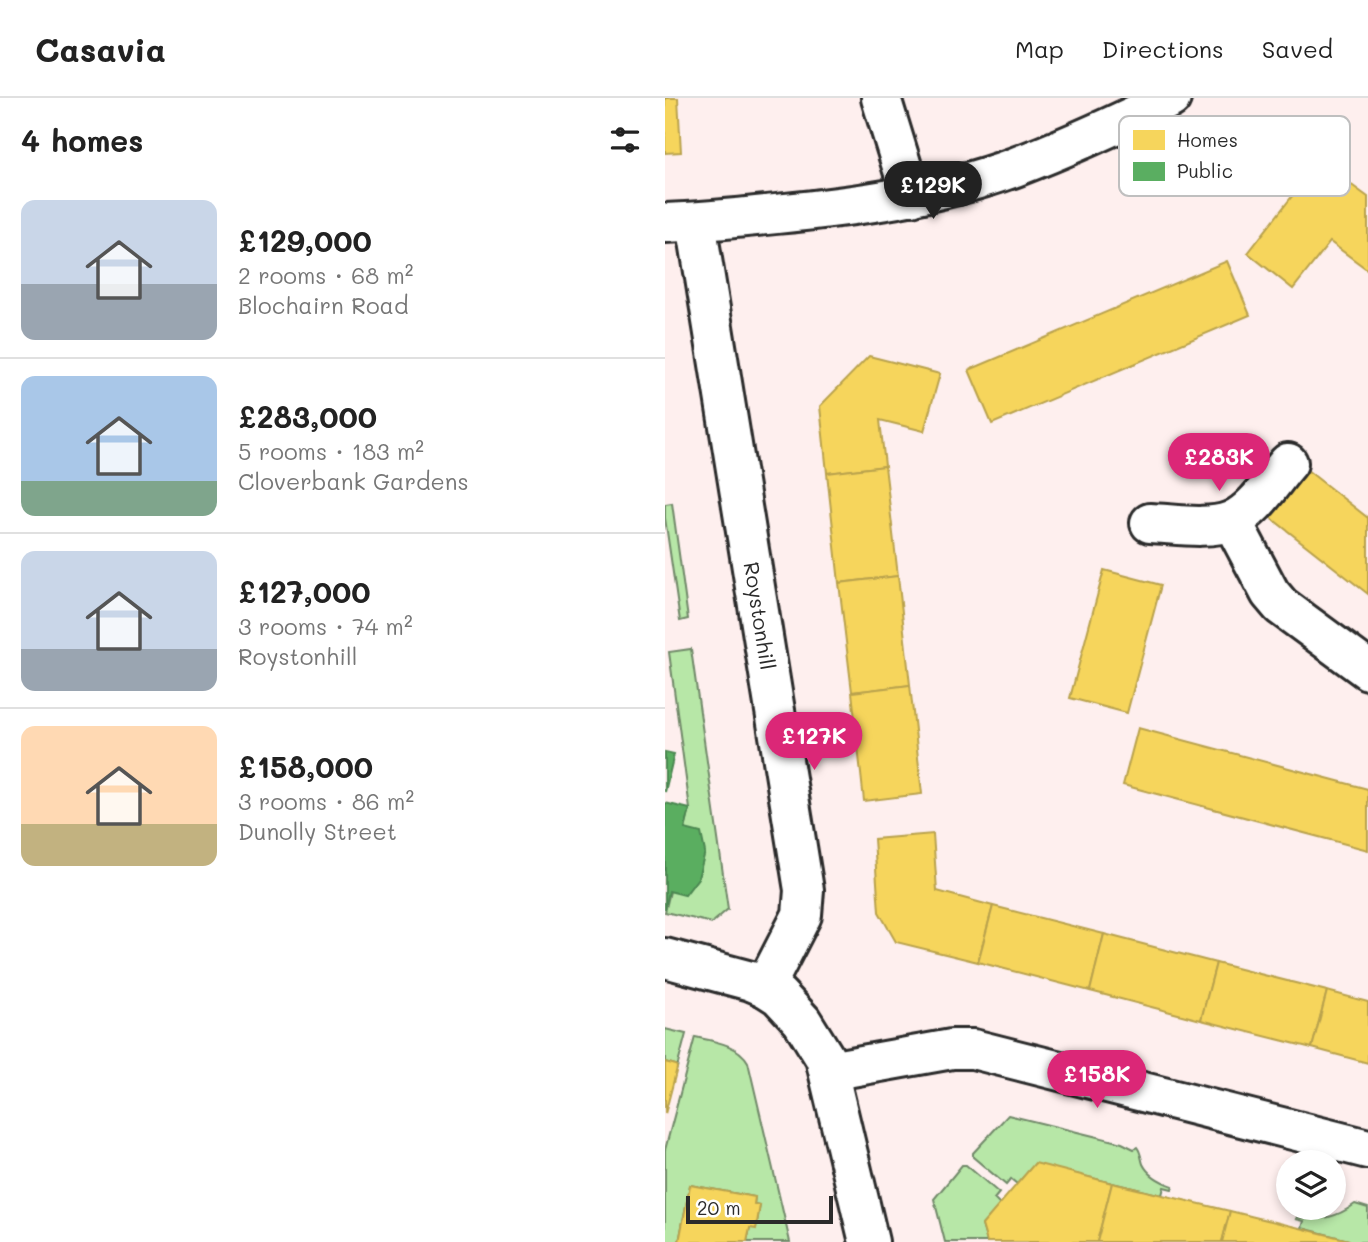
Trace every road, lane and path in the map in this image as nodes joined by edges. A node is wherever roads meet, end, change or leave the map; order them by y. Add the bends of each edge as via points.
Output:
1 (881, 98) edge
2 (1171, 98) edge
3 (1134, 116) edge
4 (1119, 123) edge
5 (911, 196) junction
6 (680, 223) edge
7 (1288, 463) dead end
8 (1232, 521) junction
9 (1150, 523) dead end
10 (1368, 670) edge
11 (665, 958) edge
12 (765, 987) junction
13 (829, 1071) junction
14 (1368, 1149) edge
15 (869, 1242) edge

1 - 5 street
2 - 3 street
4 - 5 street via 1014,167
5 - 6 street via 832,209
6 - 12 street, Roystonhill via 705,289 804,890 802,915
7 - 8 street via 1252,506
8 - 9 street
8 - 10 street via 1276,599
11 - 12 street
12 - 13 street via 802,1021
13 - 14 street via 973,1049
13 - 15 street

